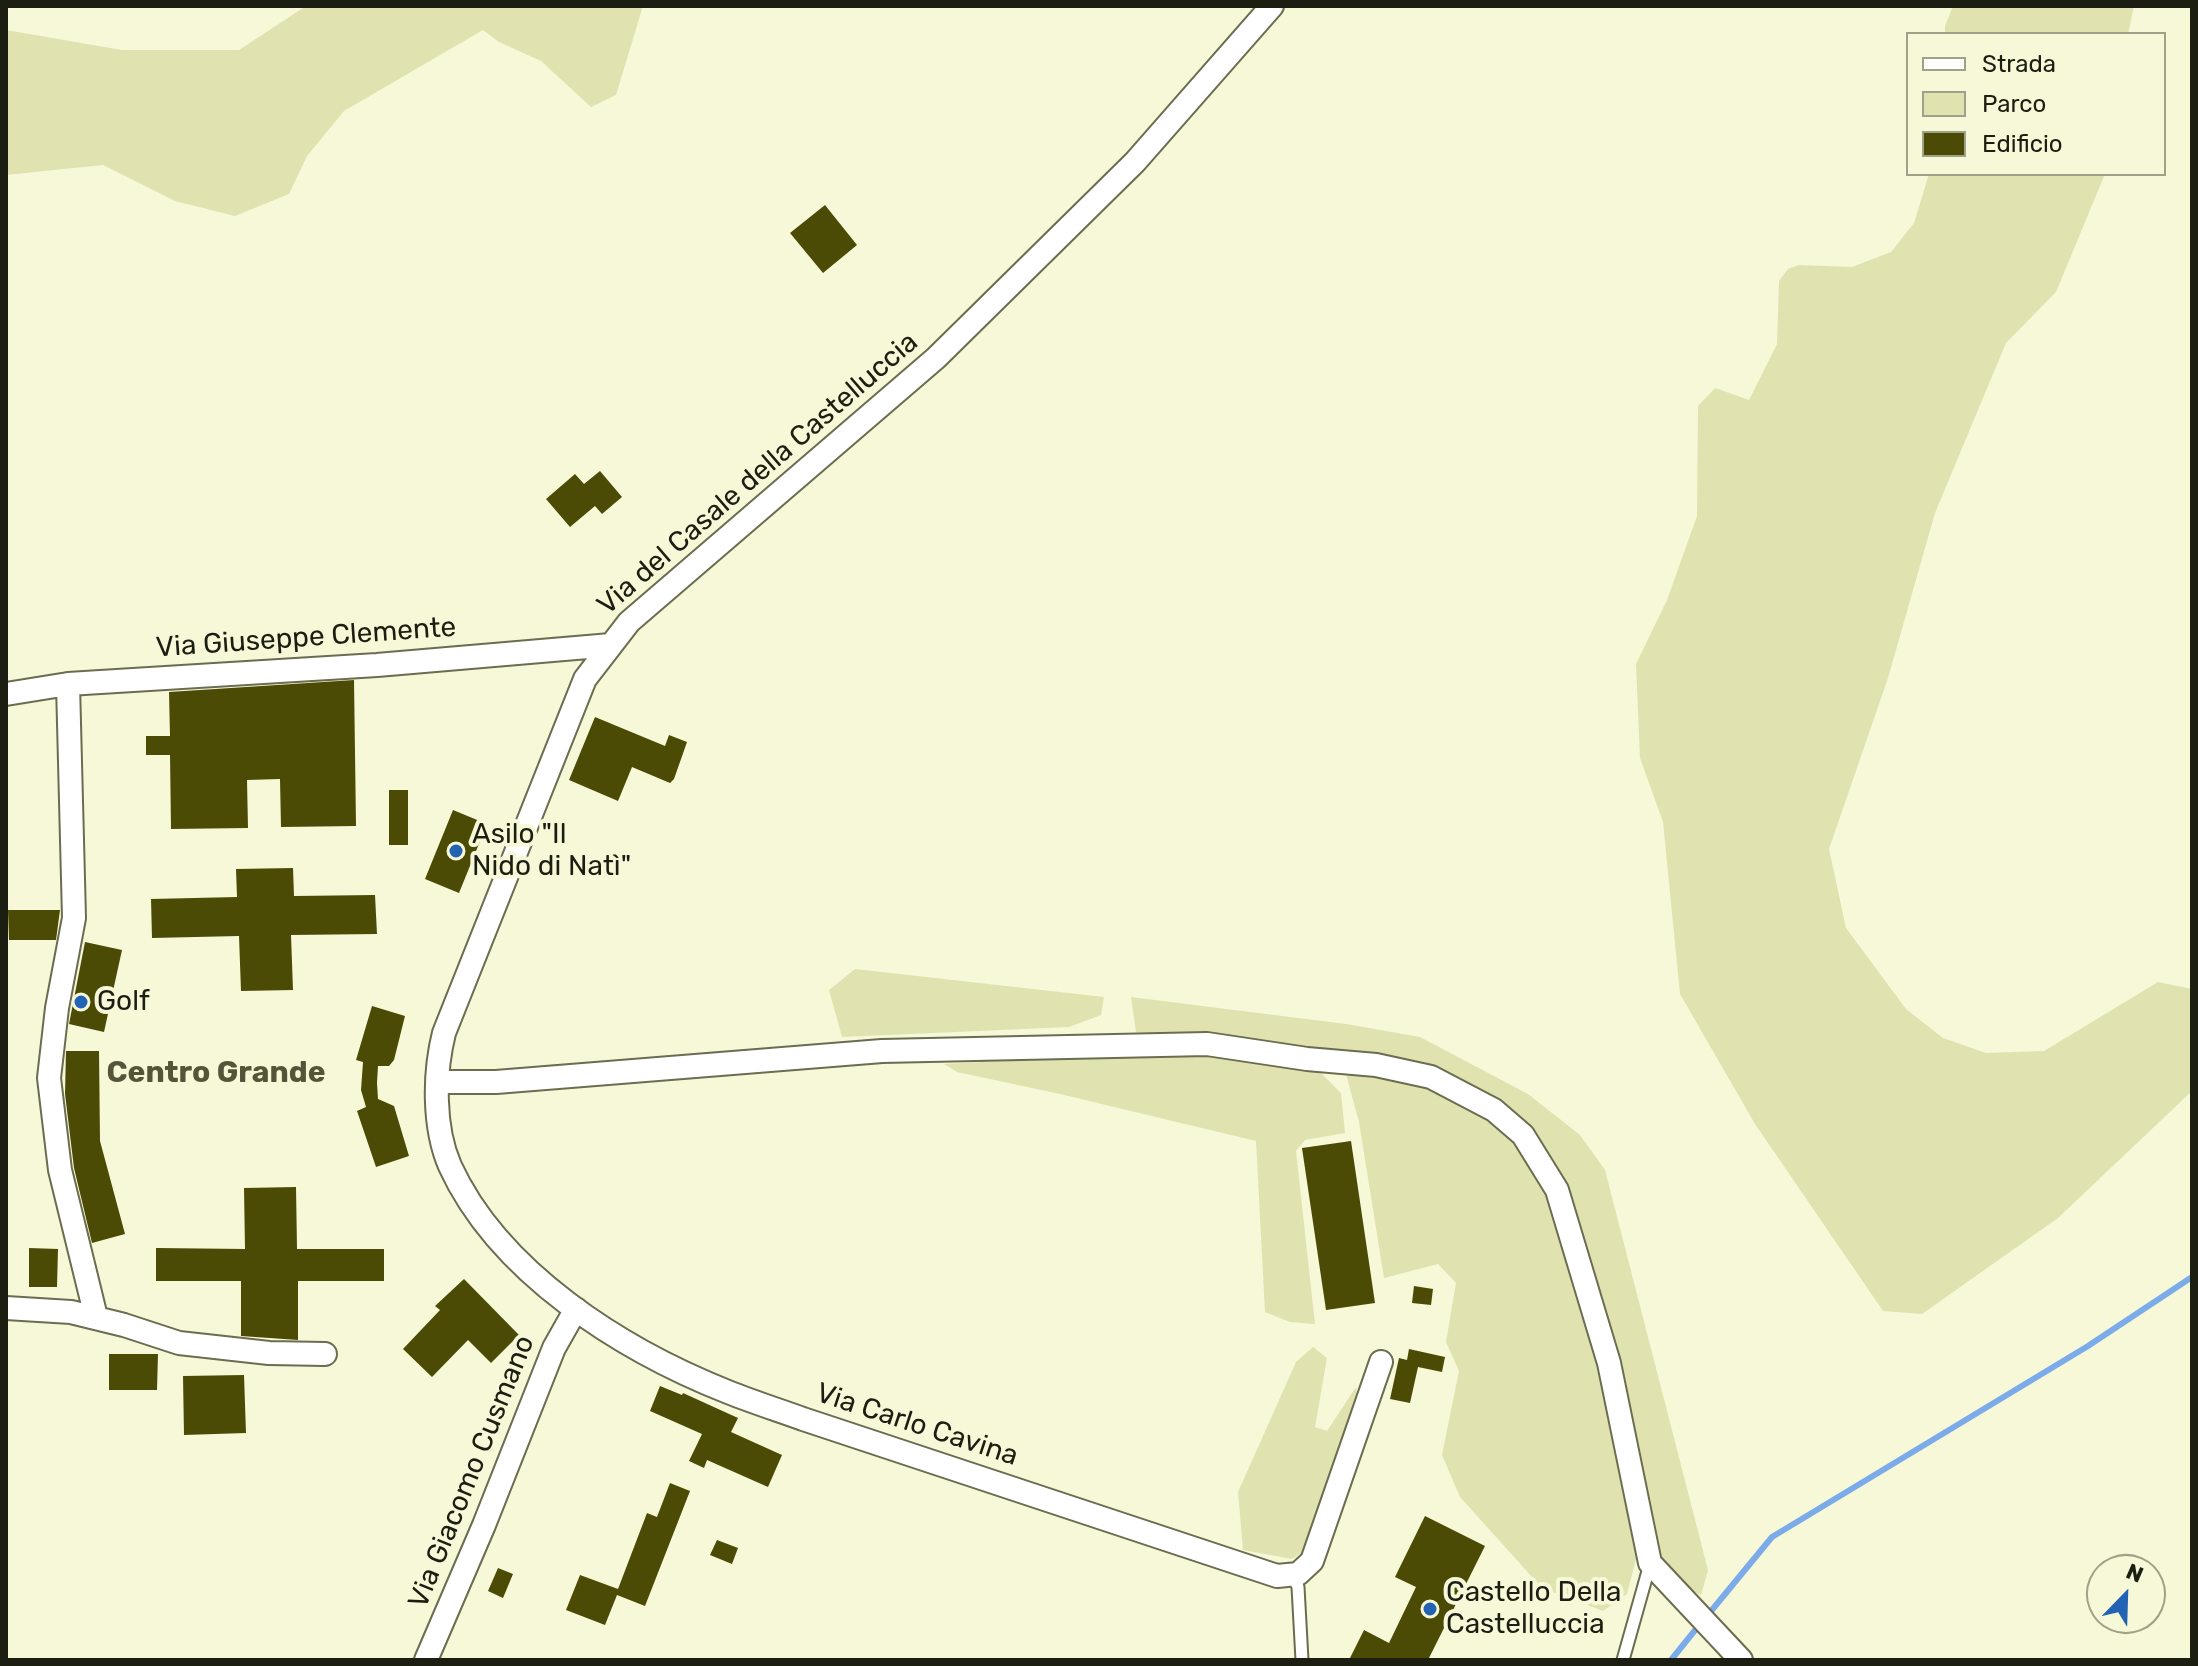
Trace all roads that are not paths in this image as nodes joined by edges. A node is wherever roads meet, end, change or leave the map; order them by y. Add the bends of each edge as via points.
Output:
1 (1272, 6) edge
2 (611, 645) junction
3 (68, 684) junction
4 (6, 694) edge
5 (438, 1082) junction
6 (6, 1308) edge
7 (576, 1309) junction
8 (96, 1317) junction
9 (325, 1354) dead end
10 (1381, 1362) dead end
11 (1650, 1563) junction
12 (1293, 1576) junction
13 (426, 1660) edge
14 (1302, 1660) edge
15 (1623, 1660) edge
16 (1741, 1660) edge

1 - 2 street, Via del Casale della Castelluccia via 1135,162 936,358 629,622
2 - 3 street, Via Giuseppe Clemente
2 - 5 street, Via del Casale della Castelluccia via 585,679 449,1019 437,1060
3 - 4 street, Via Giuseppe Clemente
3 - 8 street via 74,918 49,1078 60,1170
5 - 7 street, Via Carlo Cavina via 439,1121 449,1163 473,1207 539,1282
5 - 11 street via 496,1082 882,1051 1207,1044 1431,1077 1494,1110 1523,1135 1557,1190 1609,1363
6 - 8 street
7 - 12 street, Via Carlo Cavina via 727,1392 1277,1576
7 - 13 street, Via Giacomo Cusmano via 554,1348
8 - 9 street via 179,1343
10 - 12 street via 1314,1554 1308,1567
11 - 15 lane
11 - 16 street
12 - 14 lane

